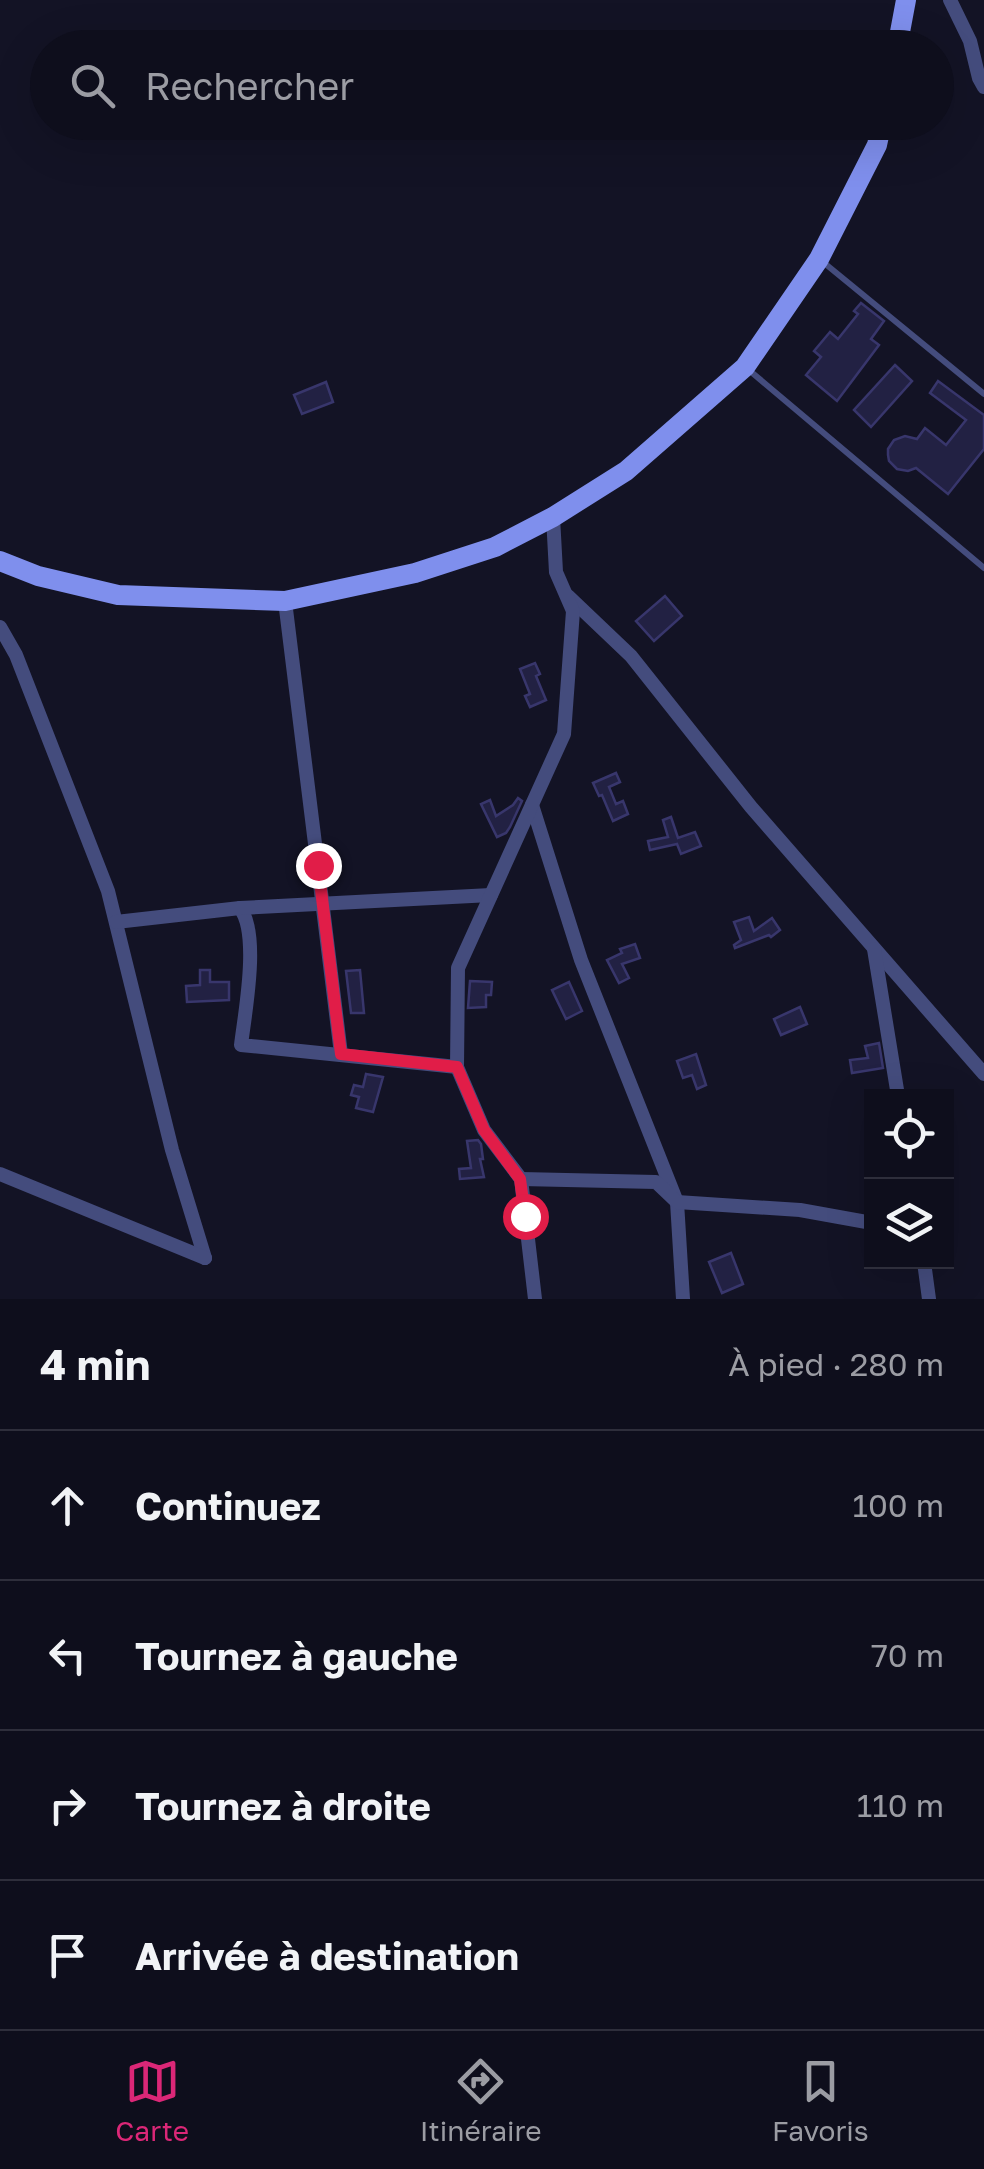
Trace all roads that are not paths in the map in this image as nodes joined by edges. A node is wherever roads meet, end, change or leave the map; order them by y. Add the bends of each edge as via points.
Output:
1 (906, 0) edge
2 (950, 0) edge
3 (900, 30) edge
4 (984, 87) edge
5 (878, 140) edge
6 (820, 259) junction
7 (745, 367) junction
8 (984, 394) edge
9 (554, 517) junction
10 (0, 561) edge
11 (984, 568) edge
12 (564, 592) junction
13 (285, 602) junction
14 (0, 627) edge
15 (532, 806) junction
16 (491, 895) junction
17 (322, 903) junction
18 (240, 908) junction
19 (116, 922) junction
20 (874, 946) junction
21 (341, 1054) junction
22 (457, 1067) junction
23 (984, 1074) edge
24 (897, 1089) edge
25 (0, 1174) edge
26 (520, 1179) junction
27 (677, 1202) junction
28 (864, 1222) edge
29 (925, 1269) edge
30 (535, 1299) edge
31 (684, 1299) edge
32 (929, 1299) edge

1 - 3 main road
2 - 4 street
5 - 6 main road
6 - 7 main road
6 - 8 lane
7 - 9 main road via 626,472
7 - 11 lane
9 - 12 street via 556,572
9 - 13 main road via 494,547 415,573
10 - 13 main road via 118,596
12 - 15 street via 572,612 564,734
12 - 20 street via 631,656 751,807
13 - 17 street
14 - 19 street
15 - 16 street
15 - 27 street via 581,960
16 - 17 street
16 - 22 street via 458,968
17 - 18 street
17 - 21 street
18 - 19 street
18 - 21 street via 248,918 250,972 241,1045
19 - 25 street via 205,1258
20 - 23 street
20 - 24 street
21 - 22 street
22 - 26 street via 484,1130
26 - 27 street via 656,1182
26 - 30 street
27 - 28 street
27 - 31 street
29 - 32 street

